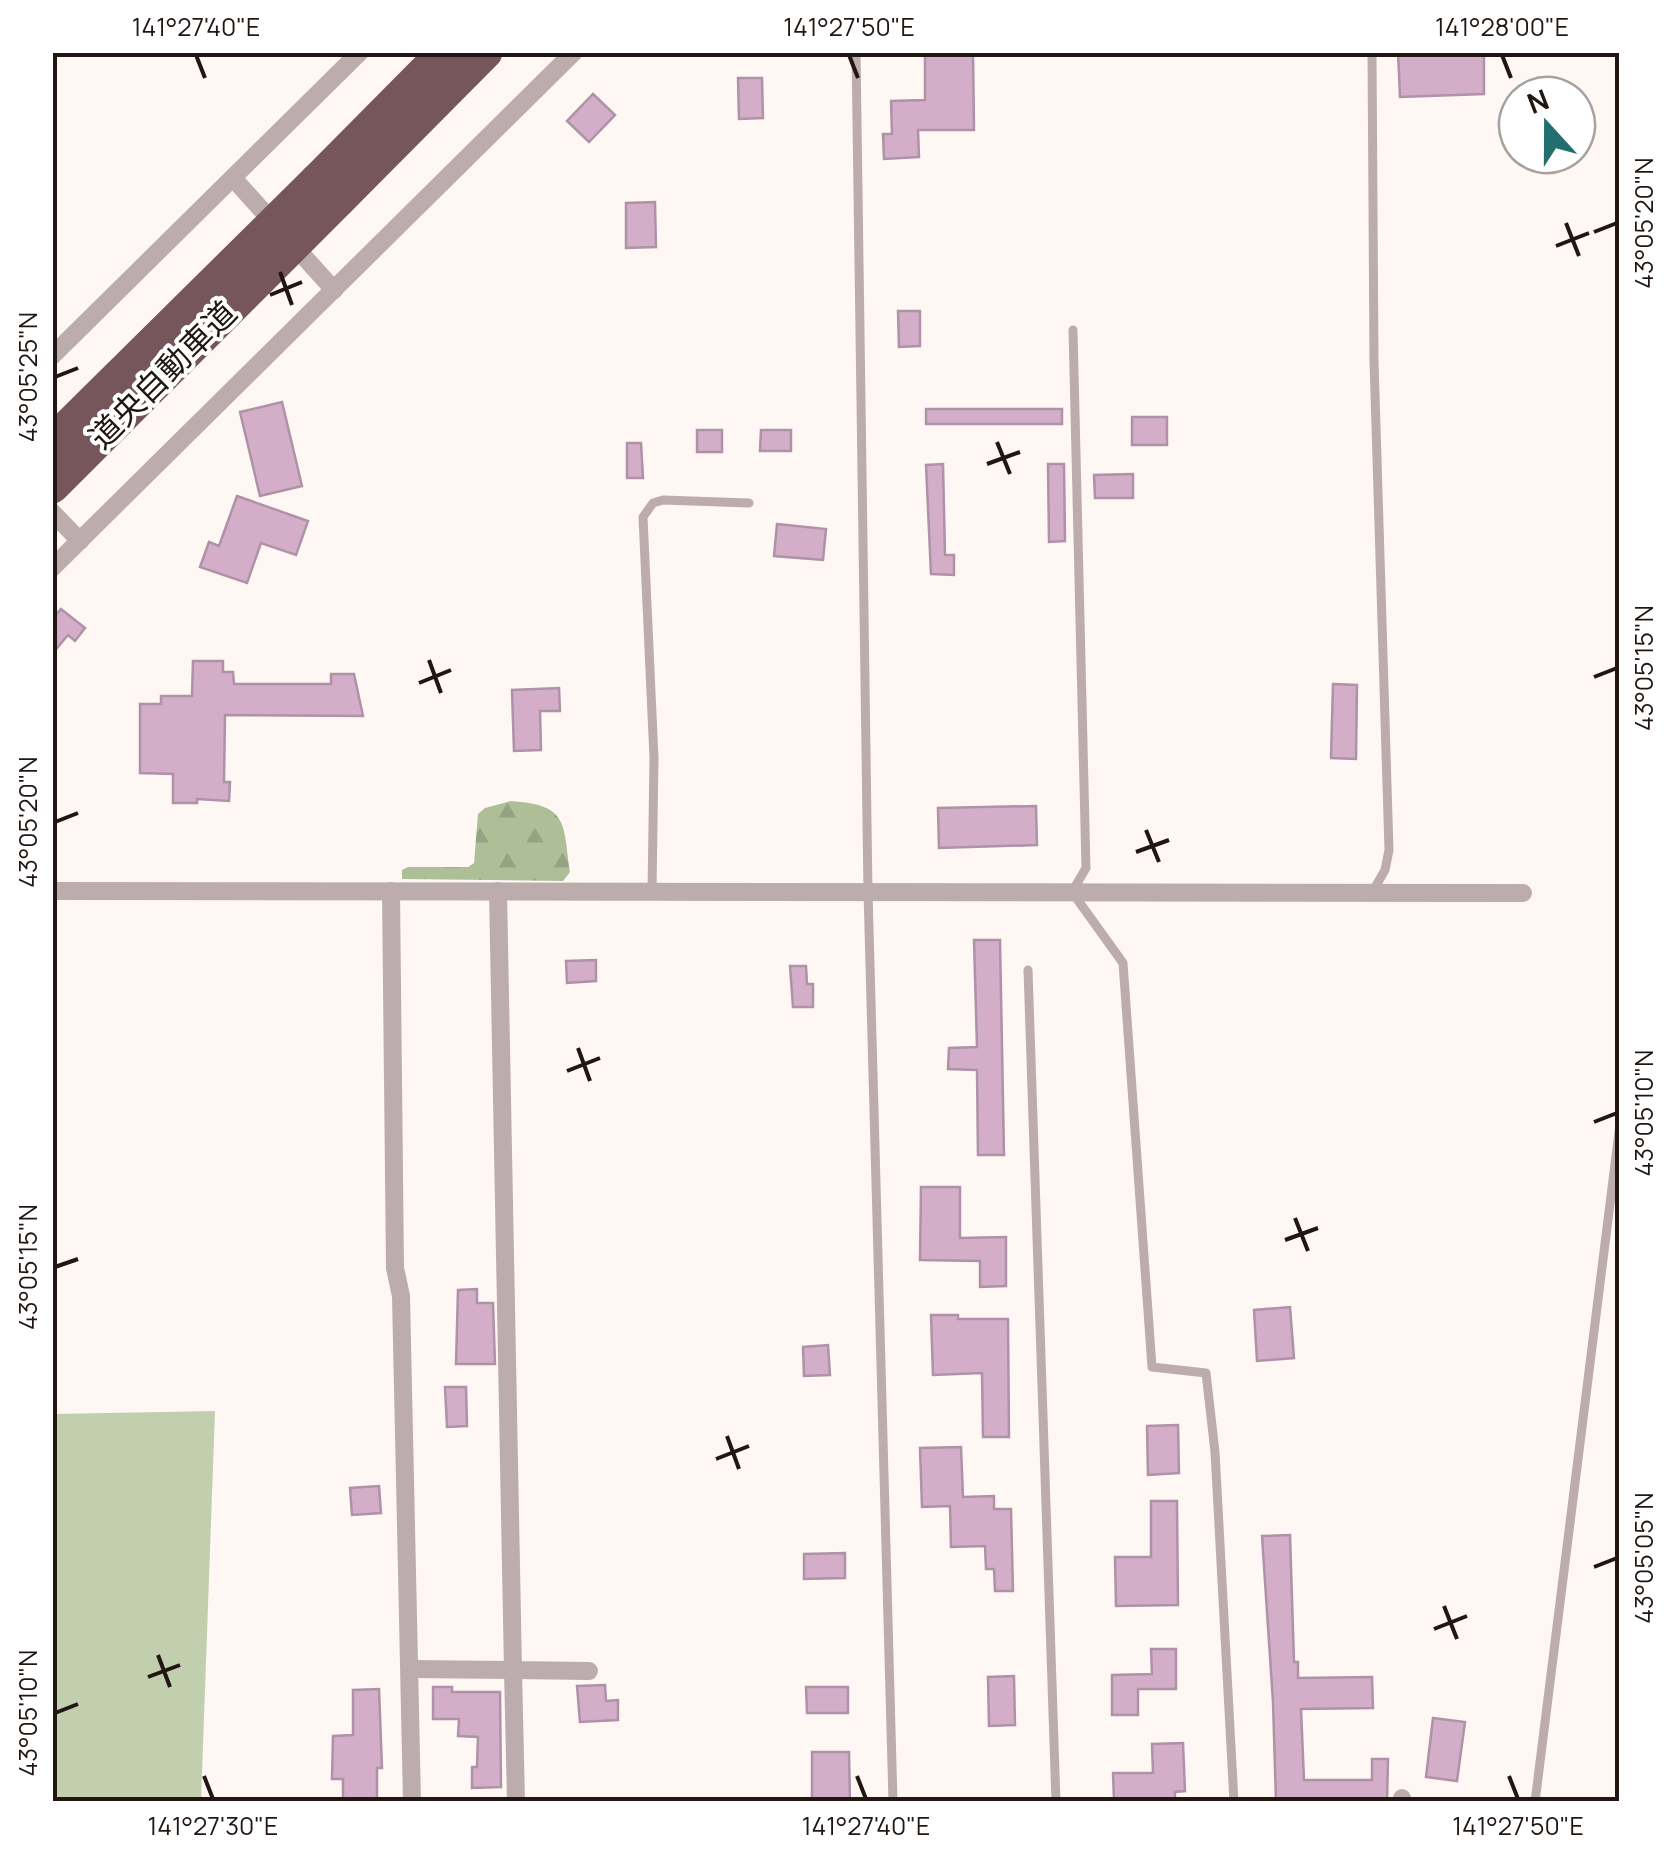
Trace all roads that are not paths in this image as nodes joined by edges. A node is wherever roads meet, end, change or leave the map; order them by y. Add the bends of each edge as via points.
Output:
1 (360, 52) edge
2 (445, 52) edge
3 (485, 52) edge
4 (574, 52) edge
5 (856, 52) edge
6 (1372, 52) edge
7 (232, 178) junction
8 (327, 190) junction
9 (334, 290) junction
10 (1073, 330) dead end
11 (52, 356) edge
12 (52, 444) edge
13 (52, 486) edge
14 (748, 503) dead end
15 (52, 512) edge
16 (80, 541) junction
17 (52, 568) edge
18 (390, 891) junction
19 (498, 891) junction
20 (52, 892) edge
21 (652, 892) junction
22 (868, 892) junction
23 (1072, 892) junction
24 (1372, 892) junction
25 (1523, 892) dead end
26 (1028, 970) dead end
27 (1620, 1124) edge
28 (410, 1669) junction
29 (513, 1670) junction
30 (589, 1672) dead end
31 (412, 1802) edge
32 (516, 1802) edge
33 (893, 1802) edge
34 (1056, 1802) edge
35 (1234, 1802) edge
36 (1535, 1802) edge

1 - 7 street
2 - 8 highway, 道央自動車道
3 - 8 highway, 道央自動車道
4 - 9 street
5 - 22 lane
6 - 24 lane via 1389,850
7 - 9 street
7 - 11 street
8 - 12 highway, 道央自動車道, bridge
8 - 13 highway, 道央自動車道, bridge
9 - 16 street
10 - 23 lane via 1086,868
14 - 21 lane via 663,500 643,517 654,758
15 - 16 street
16 - 17 street
18 - 19 street
18 - 20 street
18 - 28 street
19 - 21 street
19 - 29 street
21 - 22 street
22 - 23 street
22 - 33 lane
23 - 24 street
23 - 35 lane via 1123,963 1152,1367 1206,1373
24 - 25 street
26 - 34 lane
27 - 36 lane
28 - 29 street
28 - 31 street
29 - 30 street
29 - 32 street

